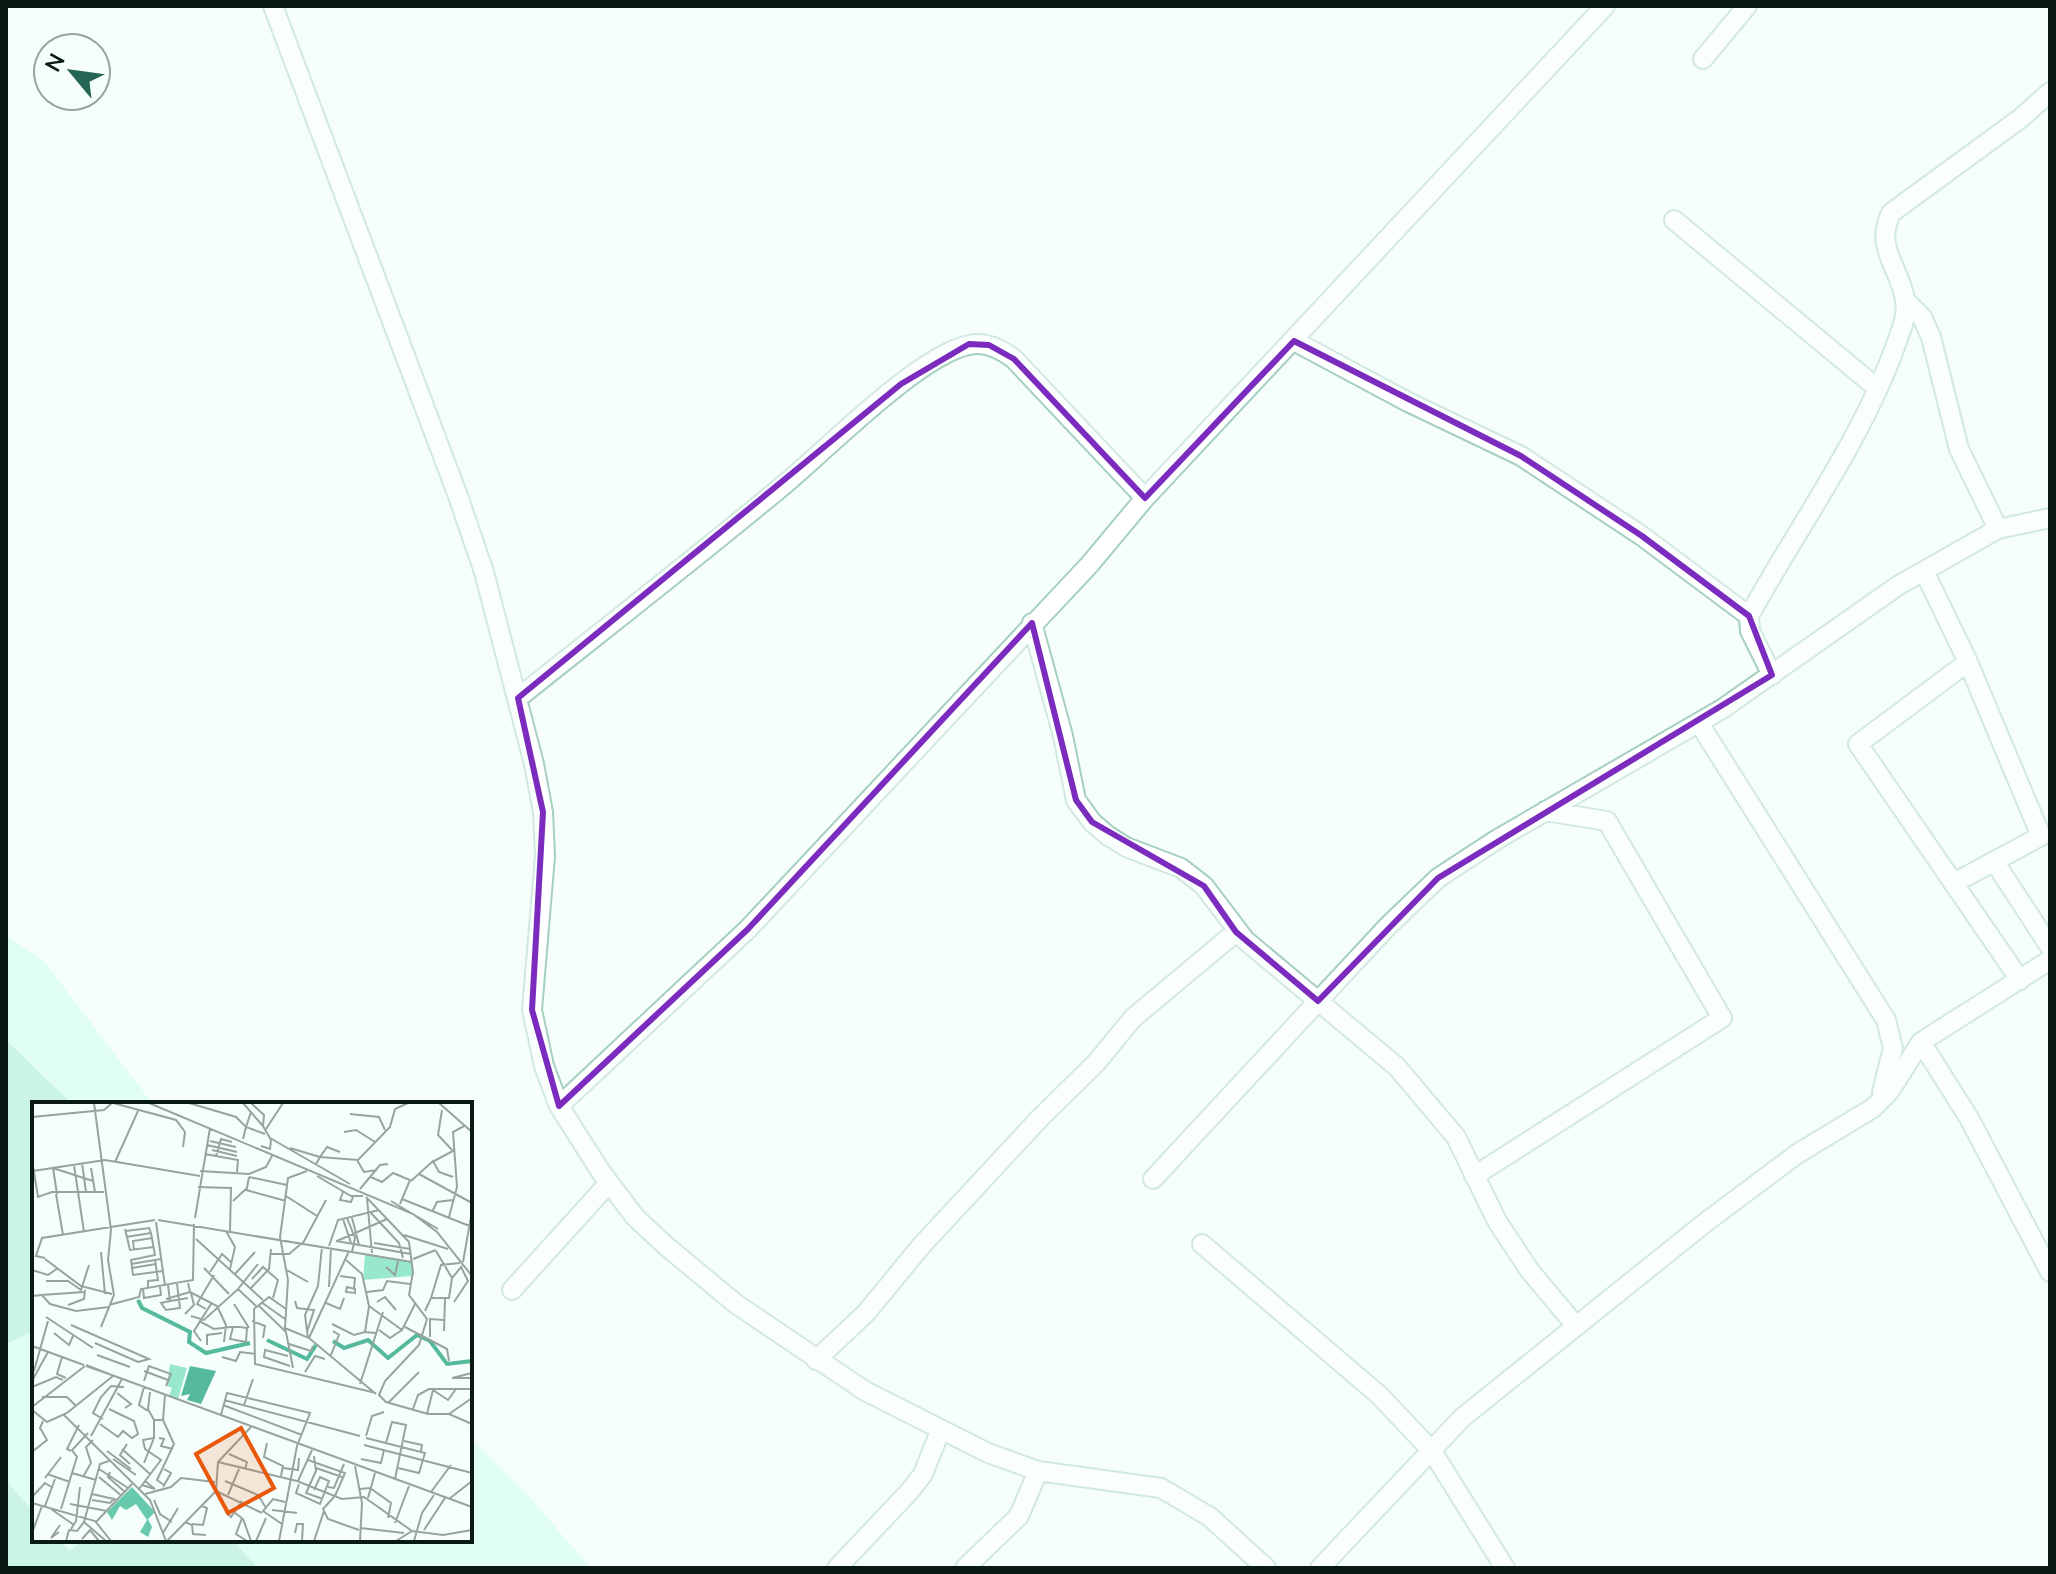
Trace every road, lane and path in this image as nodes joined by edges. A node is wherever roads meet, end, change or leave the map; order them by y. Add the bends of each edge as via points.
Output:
1 (273, 6) edge
2 (1605, 6) edge
3 (1747, 6) edge
4 (1703, 59) dead end
5 (2050, 92) edge
6 (1674, 220) dead end
7 (1905, 300) junction
8 (1294, 341) junction
9 (1877, 388) junction
10 (1145, 498) junction
11 (2050, 518) edge
12 (1998, 529) junction
13 (1924, 571) junction
14 (1749, 616) junction
15 (1032, 623) junction
16 (1968, 662) junction
17 (1772, 675) junction
18 (518, 698) junction
19 (1699, 723) junction
20 (1545, 811) junction
21 (1994, 861) junction
22 (1954, 883) junction
23 (1236, 932) junction
24 (2050, 947) edge
25 (2050, 960) edge
26 (2020, 980) junction
27 (1318, 1001) junction
28 (1921, 1042) junction
29 (1879, 1101) junction
30 (559, 1106) junction
31 (1474, 1176) junction
32 (1153, 1179) dead end
33 (609, 1183) junction
34 (1202, 1244) dead end
35 (2050, 1272) edge
36 (512, 1290) dead end
37 (1576, 1326) junction
38 (816, 1360) junction
39 (941, 1429) junction
40 (1432, 1451) junction
41 (1038, 1471) junction
42 (837, 1568) edge
43 (965, 1568) edge
44 (1266, 1568) edge
45 (1320, 1568) edge
46 (1505, 1568) edge

1 - 18 street via 458,496
2 - 8 street
3 - 4 street
5 - 7 street via 1891,213 1884,240
6 - 9 street
7 - 9 street via 1899,336
7 - 12 street via 1922,317 1931,337 1959,449
8 - 10 street
8 - 14 street via 1521,456 1642,536
9 - 14 street via 1841,464
10 - 15 street
10 - 18 street via 1014,359 989,345 969,344 939,357 901,384
11 - 12 street
12 - 13 street
13 - 16 street
13 - 17 street
14 - 17 street via 1750,631
15 - 23 street via 1076,800 1107,835 1181,868 1204,886
15 - 30 street via 748,929
16 - 21 street via 2041,836
16 - 22 street via 1858,744
17 - 19 street
18 - 30 street via 543,812 545,856 532,1010
19 - 20 street
19 - 29 street via 1886,1020 1893,1048
20 - 27 street via 1438,878
20 - 31 street via 1607,821 1722,1018
21 - 22 street
21 - 24 street
22 - 26 street
23 - 27 street
23 - 38 street via 1133,1018 922,1245 866,1313
25 - 26 street
26 - 28 street
27 - 31 street via 1397,1067 1456,1137
27 - 32 street
28 - 29 street
28 - 35 street via 1969,1118
29 - 37 street via 1797,1154
30 - 33 street
31 - 37 street via 1530,1271
33 - 36 street
33 - 38 street via 666,1246
34 - 40 street via 1351,1370
37 - 40 street via 1463,1417
38 - 39 street
39 - 41 street
39 - 42 street via 923,1474
40 - 45 street
40 - 46 street
41 - 43 street via 1019,1516
41 - 44 street via 1161,1488 1210,1517

